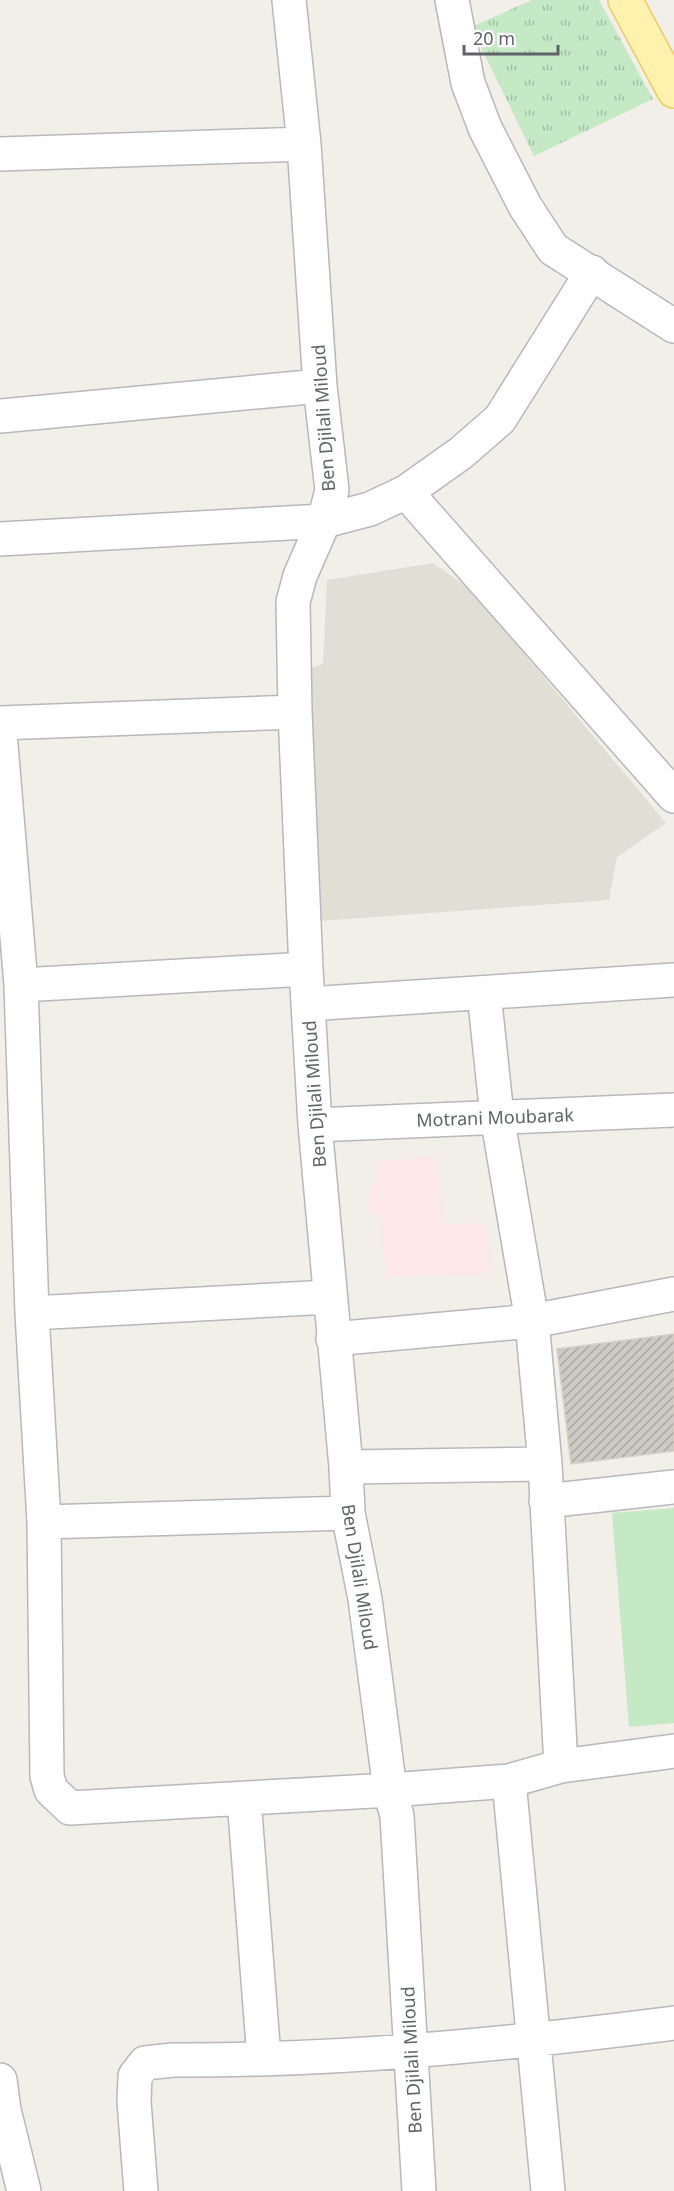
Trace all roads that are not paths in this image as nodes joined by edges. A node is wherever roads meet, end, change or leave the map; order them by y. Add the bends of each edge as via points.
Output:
1 (289, 0) edge
2 (452, 0) edge
3 (625, 0) edge
4 (674, 91) edge
5 (304, 144) junction
6 (0, 154) edge
7 (592, 273) junction
8 (674, 326) edge
9 (320, 386) junction
10 (0, 416) edge
11 (406, 492) junction
12 (324, 521) junction
13 (0, 539) edge
14 (295, 712) junction
15 (0, 723) edge
16 (0, 733) edge
17 (674, 796) edge
18 (306, 969) junction
19 (674, 980) edge
20 (21, 985) junction
21 (484, 993) junction
22 (308, 1004) junction
23 (11, 1026) edge
24 (674, 1110) edge
25 (497, 1116) junction
26 (315, 1125) junction
27 (674, 1294) edge
28 (330, 1296) junction
29 (32, 1313) junction
30 (532, 1321) junction
31 (333, 1339) junction
32 (545, 1464) junction
33 (346, 1467) junction
34 (674, 1487) edge
35 (546, 1501) junction
36 (348, 1513) junction
37 (44, 1522) junction
38 (674, 1751) edge
39 (561, 1766) junction
40 (509, 1781) junction
41 (390, 1791) junction
42 (244, 1799) junction
43 (674, 2023) edge
44 (535, 2041) junction
45 (410, 2051) junction
46 (264, 2058) junction
47 (0, 2080) edge
48 (24, 2191) edge
49 (141, 2191) edge
50 (419, 2191) edge
51 (548, 2191) edge

1 - 5 street, Ben Djilali Miloud
2 - 7 street via 468,83 485,128 525,206 553,249
3 - 4 main road
5 - 6 street
5 - 9 street, Ben Djilali Miloud
7 - 8 street
7 - 11 street via 500,419
9 - 10 street
9 - 12 street, Ben Djilali Miloud via 332,490
11 - 12 street via 370,509
11 - 17 street
12 - 13 street
12 - 14 street, Ben Djilali Miloud via 293,602
14 - 15 street
14 - 18 street, Ben Djilali Miloud
16 - 20 street
18 - 20 street
18 - 22 street, Ben Djilali Miloud
19 - 21 street
20 - 23 street
21 - 22 street
21 - 25 street
22 - 26 street, Ben Djilali Miloud
23 - 29 street
24 - 25 street, Motrani Moubarak
25 - 26 street, Motrani Moubarak
25 - 30 street
26 - 28 street, Ben Djilali Miloud
27 - 30 street
28 - 29 street
28 - 31 street, Ben Djilali Miloud
29 - 37 street
30 - 31 street
30 - 32 street
31 - 33 street, Ben Djilali Miloud
32 - 33 street
32 - 35 street
33 - 36 street, Ben Djilali Miloud
34 - 35 street
35 - 39 street
36 - 37 street
36 - 41 street, Ben Djilali Miloud via 365,1599
37 - 42 street via 46,1776 51,1790 70,1808
38 - 39 street
39 - 40 street
40 - 41 street
40 - 44 street
41 - 42 street
41 - 45 street, Ben Djilali Miloud via 397,1816
42 - 46 street
43 - 44 street
44 - 45 street
44 - 51 street
45 - 46 street
45 - 50 street, Ben Djilali Miloud
46 - 49 street via 145,2063 135,2076 134,2102
47 - 48 street

